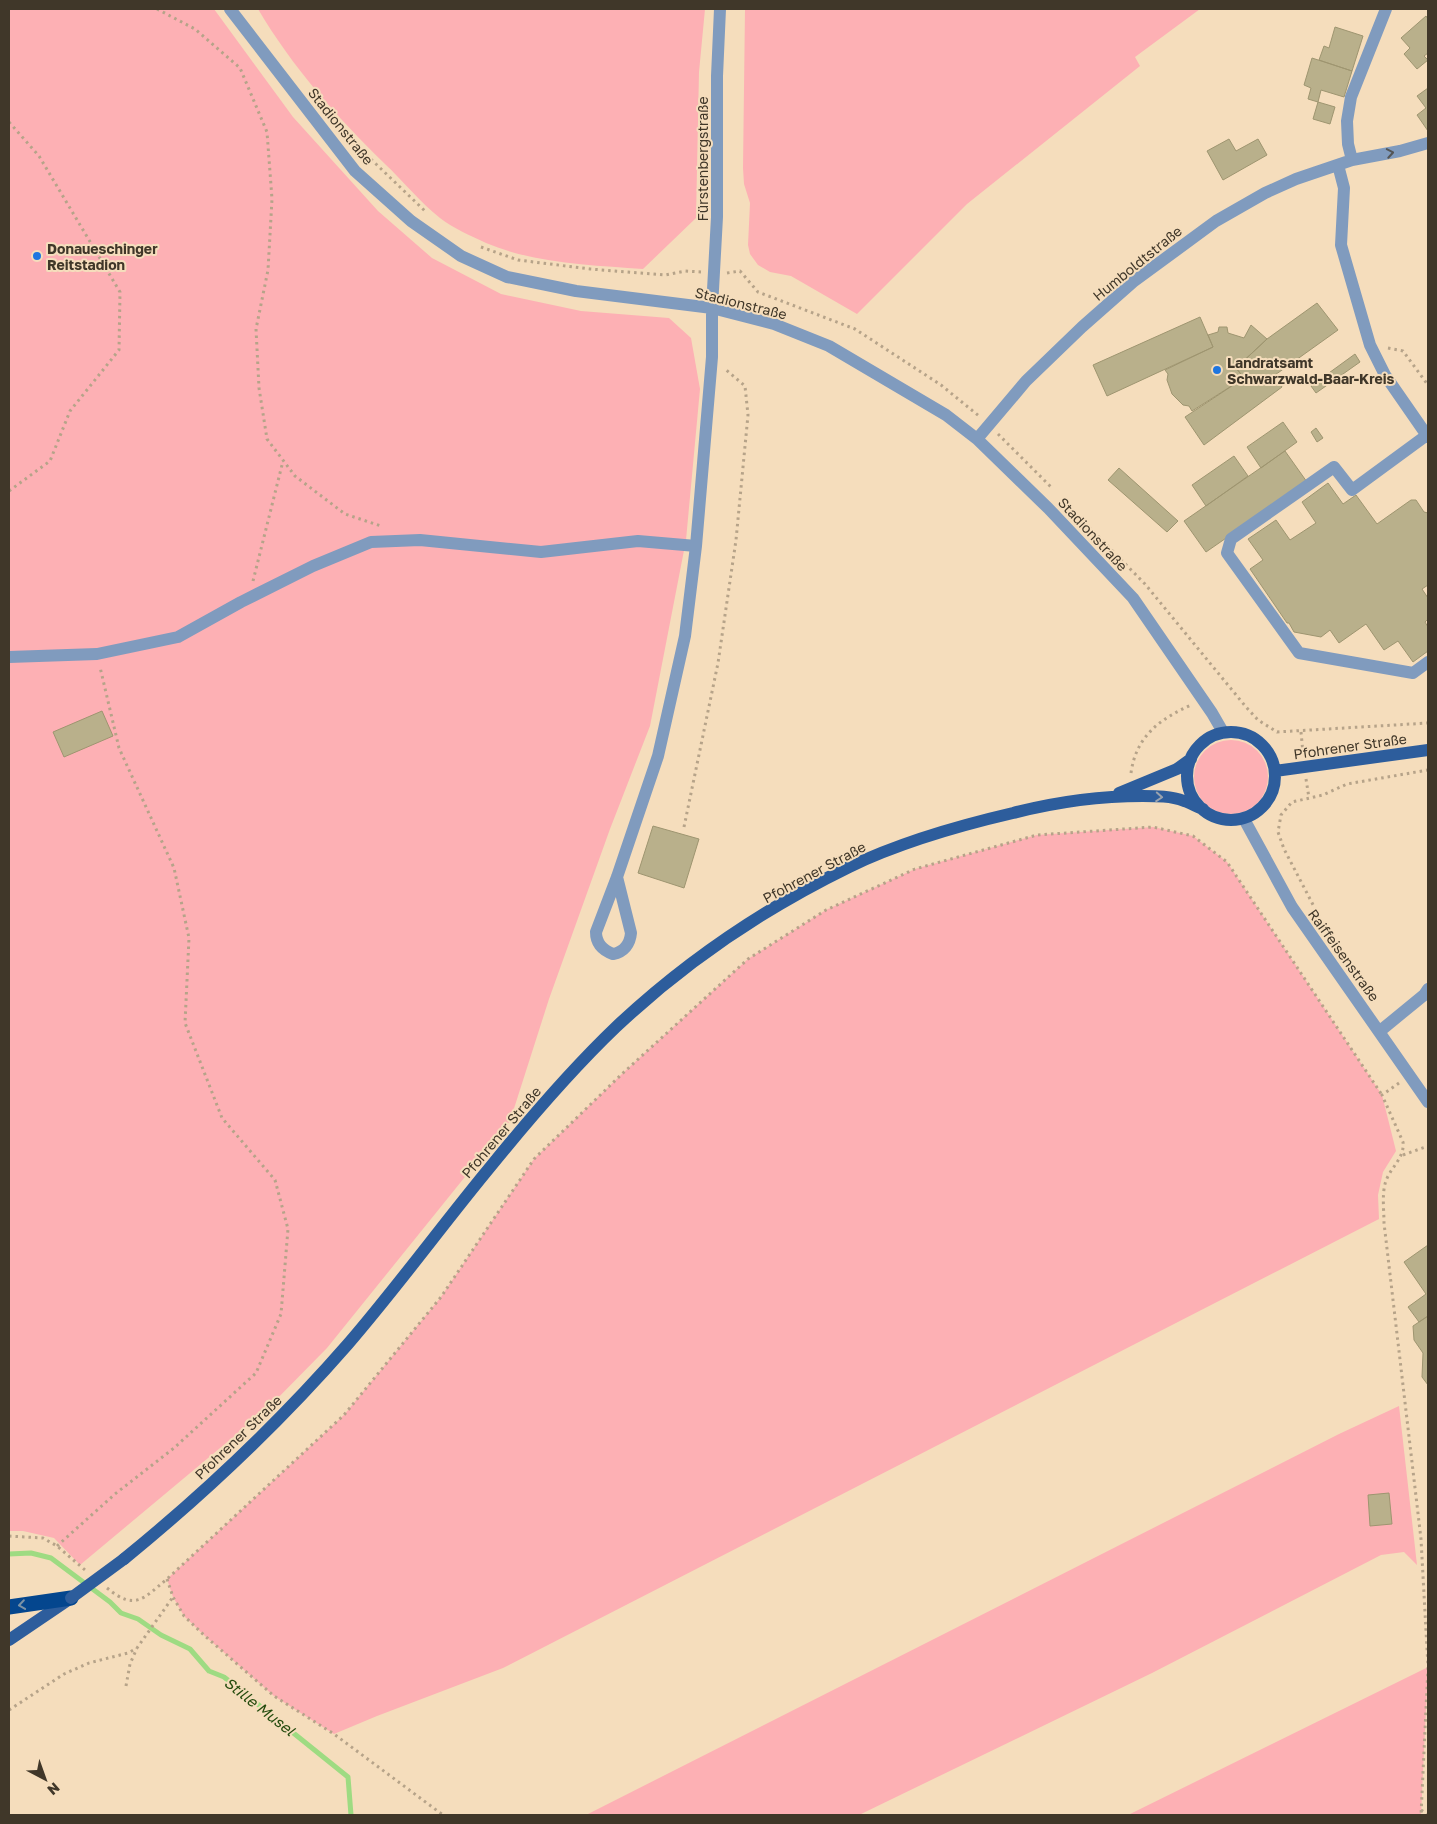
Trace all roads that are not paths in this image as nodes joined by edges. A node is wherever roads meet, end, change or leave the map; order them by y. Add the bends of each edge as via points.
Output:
1 (230, 9) edge
2 (720, 9) edge
3 (1386, 9) edge
4 (1428, 143) edge
5 (1352, 160) junction
6 (1338, 165) junction
7 (712, 308) junction
8 (1428, 436) edge
9 (977, 440) junction
10 (696, 546) junction
11 (9, 657) edge
12 (1428, 662) edge
13 (1223, 732) junction
14 (1428, 750) edge
15 (1191, 759) junction
16 (1275, 771) junction
17 (1113, 796) junction
18 (1203, 809) junction
19 (1244, 819) junction
20 (617, 877) junction
21 (1428, 989) edge
22 (1380, 1031) junction
23 (1428, 1102) edge
24 (71, 1598) junction
25 (9, 1607) edge
26 (9, 1640) edge

1 - 7 street, Stadionstraße via 355,171 411,221 461,256 507,277 576,291
2 - 7 street, Fürstenbergstraße via 717,217
3 - 5 street via 1351,97 1347,120
5 -> 4 street, Humboldtstraße
5 - 6 street, Humboldtstraße
6 - 8 street via 1344,188 1341,245 1370,345 1384,375
6 - 9 street, Humboldtstraße via 1265,193 1216,220 1174,251 1082,327 1026,382
7 - 9 street, Stadionstraße via 774,324 829,346 946,415
7 - 10 street, Fürstenbergstraße via 712,357
8 - 12 street via 1352,490 1334,467 1231,539 1227,553 1299,652 1413,673
9 - 13 street, Stadionstraße via 1048,508 1133,598
10 - 11 street via 638,541 541,552 420,540 371,542 313,566 178,637 97,654
10 - 20 street, Fürstenbergstraße via 685,636 658,756
13 - 15 main road via 1198,747
13 - 16 main road via 1252,736 1271,757
14 - 16 main road, Pfohrener Straße
15 - 17 main road, Pfohrener Straße via 1176,769
15 - 18 main road via 1187,772 1189,786
16 - 19 main road via 1275,785 1270,798 1261,809
17 -> 18 main road, Pfohrener Straße via 1182,800
17 - 24 main road, Pfohrener Straße, bridge via 1006,815 892,849 808,889 688,967 616,1028 550,1097 352,1340 305,1392 228,1469 159,1530
18 - 19 main road via 1217,817
19 - 22 street, Raiffeisenstraße via 1292,908
20 - 20 street, Fürstenbergstraße via 596,932 601,947 613,954 620,953 630,939
21 - 22 street
22 - 23 street, Raiffeisenstraße
24 -> 25 highway
24 - 26 main road, Pfohrener Straße

